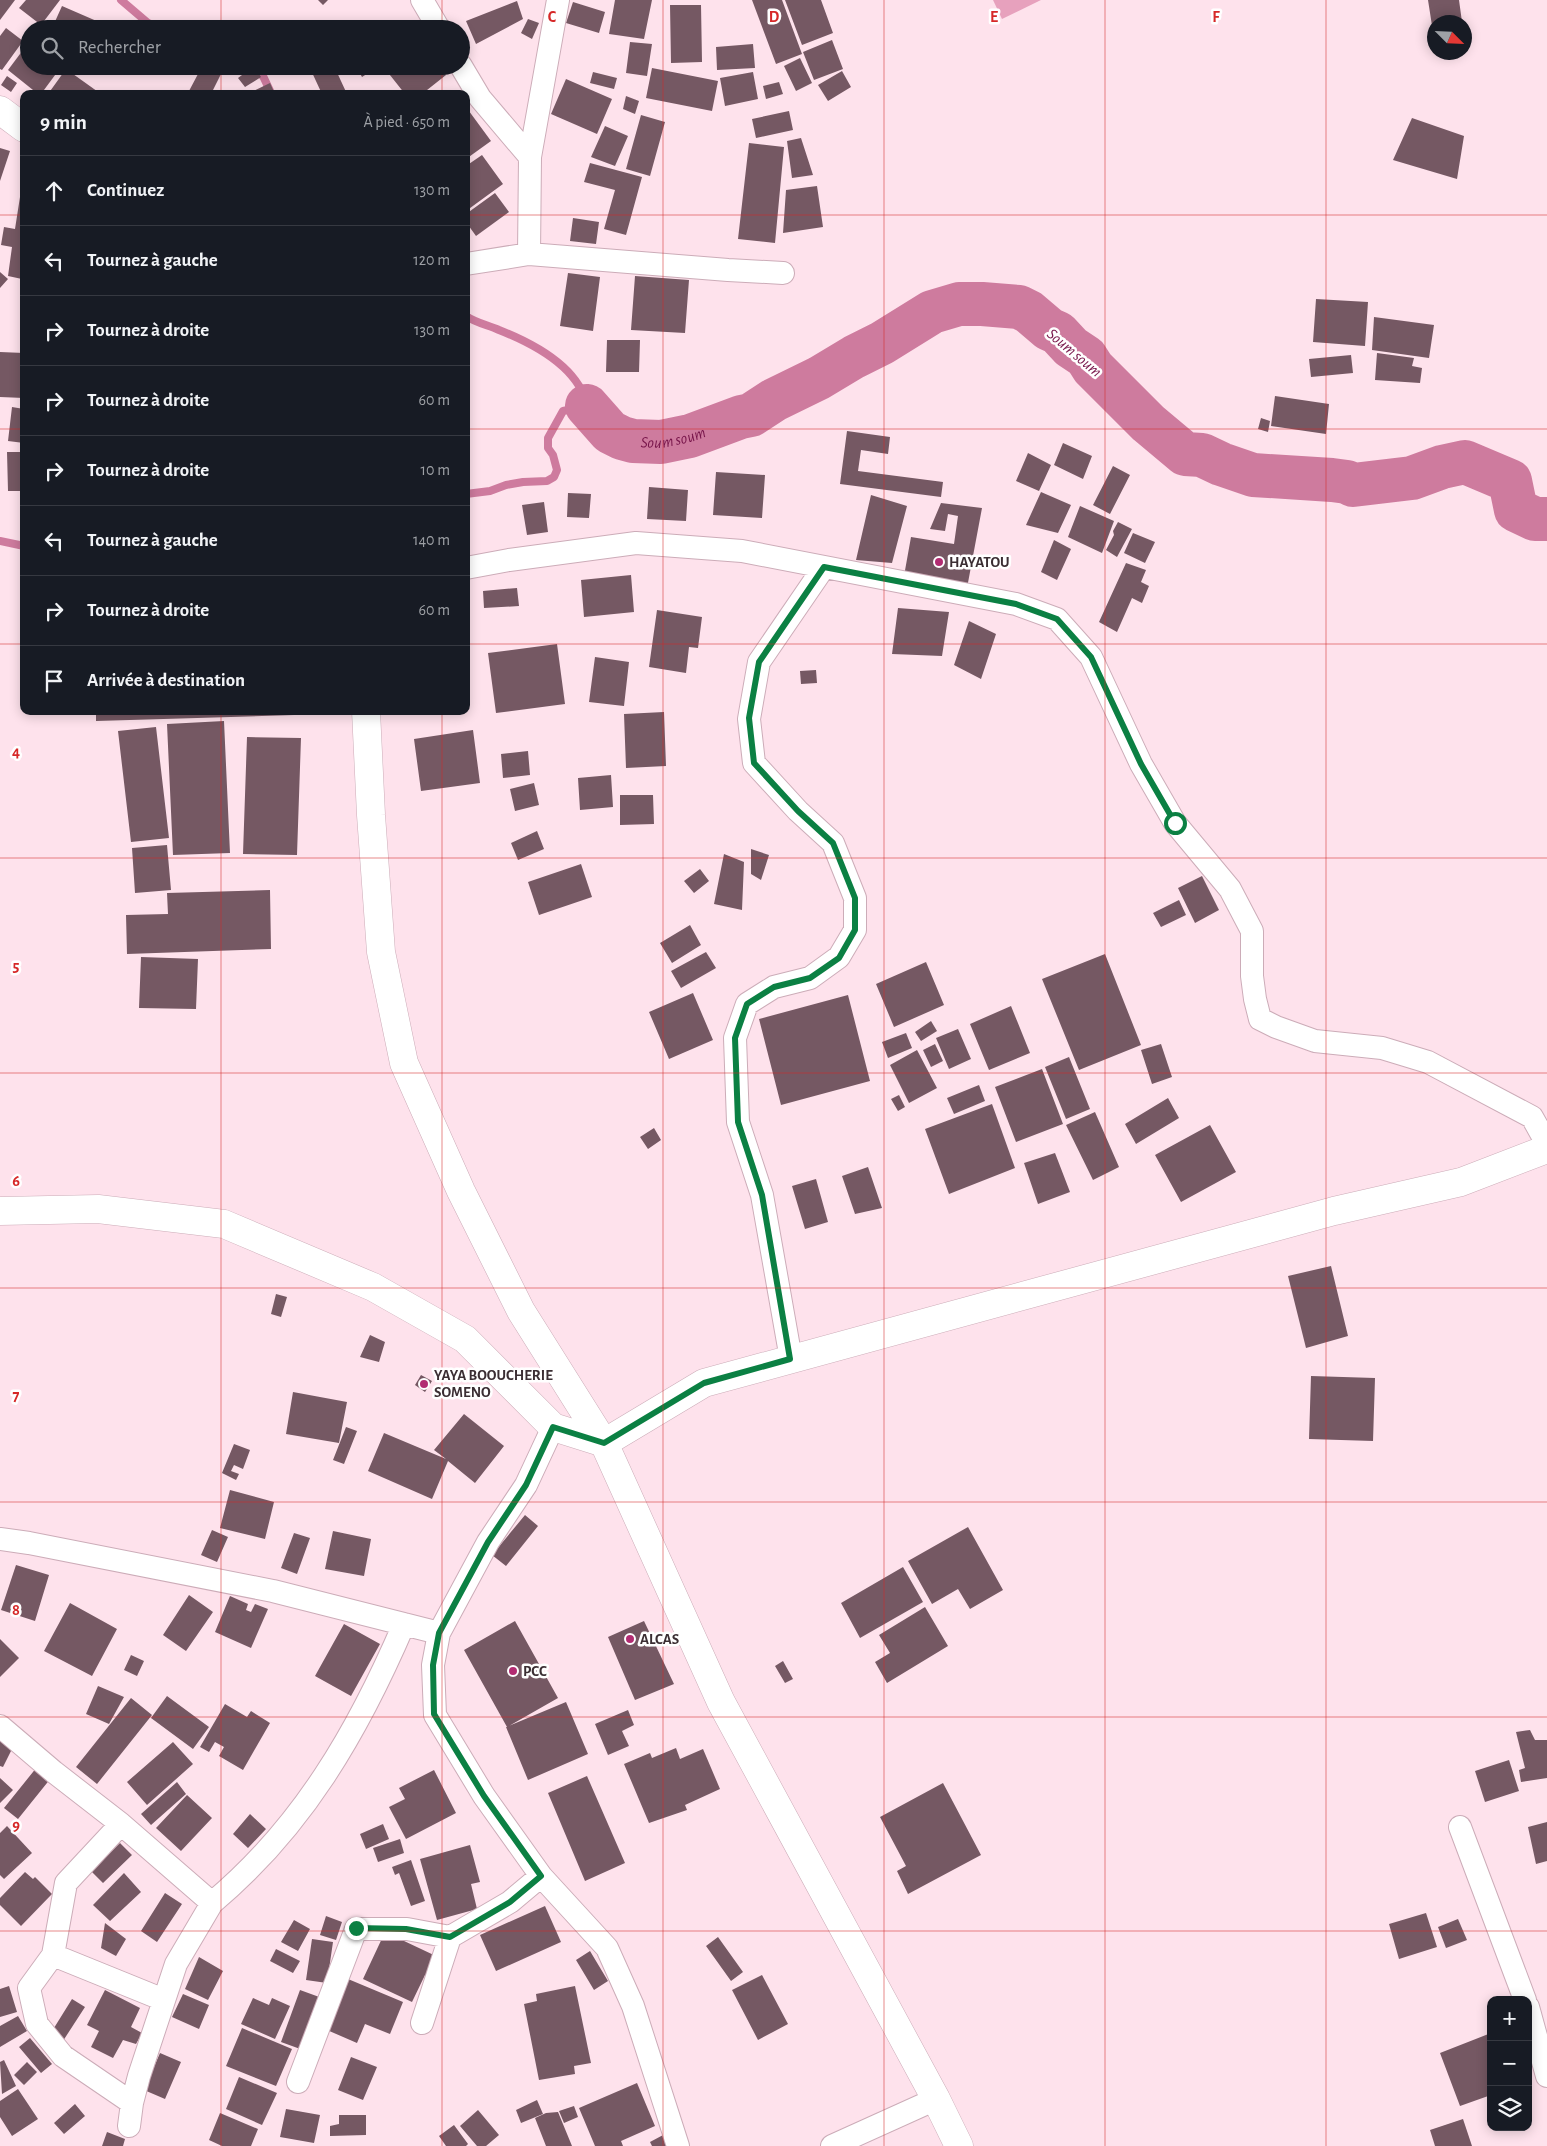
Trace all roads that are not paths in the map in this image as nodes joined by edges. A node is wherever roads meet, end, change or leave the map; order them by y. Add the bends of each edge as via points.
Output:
1 (422, 0) edge
2 (558, 0) edge
3 (434, 20) edge
4 (466, 75) edge
5 (0, 110) edge
6 (20, 125) edge
7 (530, 157) junction
8 (529, 254) junction
9 (470, 263) edge
10 (783, 273) dead end
11 (470, 567) edge
12 (824, 567) junction
13 (366, 715) edge
14 (1547, 1144) edge
15 (1547, 1149) edge
16 (0, 1211) edge
17 (790, 1359) junction
18 (553, 1427) junction
19 (604, 1443) junction
20 (0, 1539) edge
21 (404, 1624) junction
22 (439, 1633) junction
23 (0, 1726) edge
24 (121, 1824) junction
25 (1460, 1826) dead end
26 (541, 1876) junction
27 (212, 1903) junction
28 (450, 1937) junction
29 (53, 1955) junction
30 (164, 2000) junction
31 (1533, 2006) edge
32 (422, 2023) dead end
33 (1547, 2076) edge
34 (298, 2082) dead end
35 (936, 2100) junction
36 (132, 2103) junction
37 (129, 2126) dead end
38 (678, 2146) edge
39 (832, 2146) edge
40 (959, 2146) edge

1 - 3 street
2 - 7 street
4 - 7 street via 480,98
5 - 6 street
7 - 8 street
8 - 9 street
8 - 10 street
11 - 12 street via 636,543 742,551
12 - 14 street via 1016,604 1057,619 1091,657 1141,764 1175,823 1230,889 1252,930 1252,976 1260,1019 1316,1041 1382,1048 1428,1062 1532,1117
12 - 17 street via 759,662 749,718 754,763 833,843 855,898 855,930 839,958 810,978 774,987 747,1004 735,1038 738,1122 762,1195
13 - 19 street via 381,952 404,1063 461,1191 521,1311
15 - 17 street via 1461,1182 1324,1214
16 - 18 street via 98,1209 224,1224 373,1287 466,1339
17 - 19 street via 704,1383
18 - 19 street
18 - 22 street via 526,1485 488,1542
19 - 35 street via 721,1702
20 - 21 street via 273,1591
21 - 22 street
21 - 27 street via 382,1677 339,1756 280,1838 241,1879
22 - 26 street via 433,1665 434,1714 484,1796
23 - 24 street
24 - 27 street
24 - 29 street via 66,1883
25 - 31 street
26 - 28 street via 510,1902
26 - 38 street via 607,1948 633,2006
27 - 30 street via 176,1964
28 - 32 street
28 - 34 street via 406,1929 356,1928
29 - 30 street
29 - 36 street via 30,1988 37,2024 63,2056
30 - 36 street
31 - 33 street
35 - 39 street
35 - 40 street
36 - 37 street

